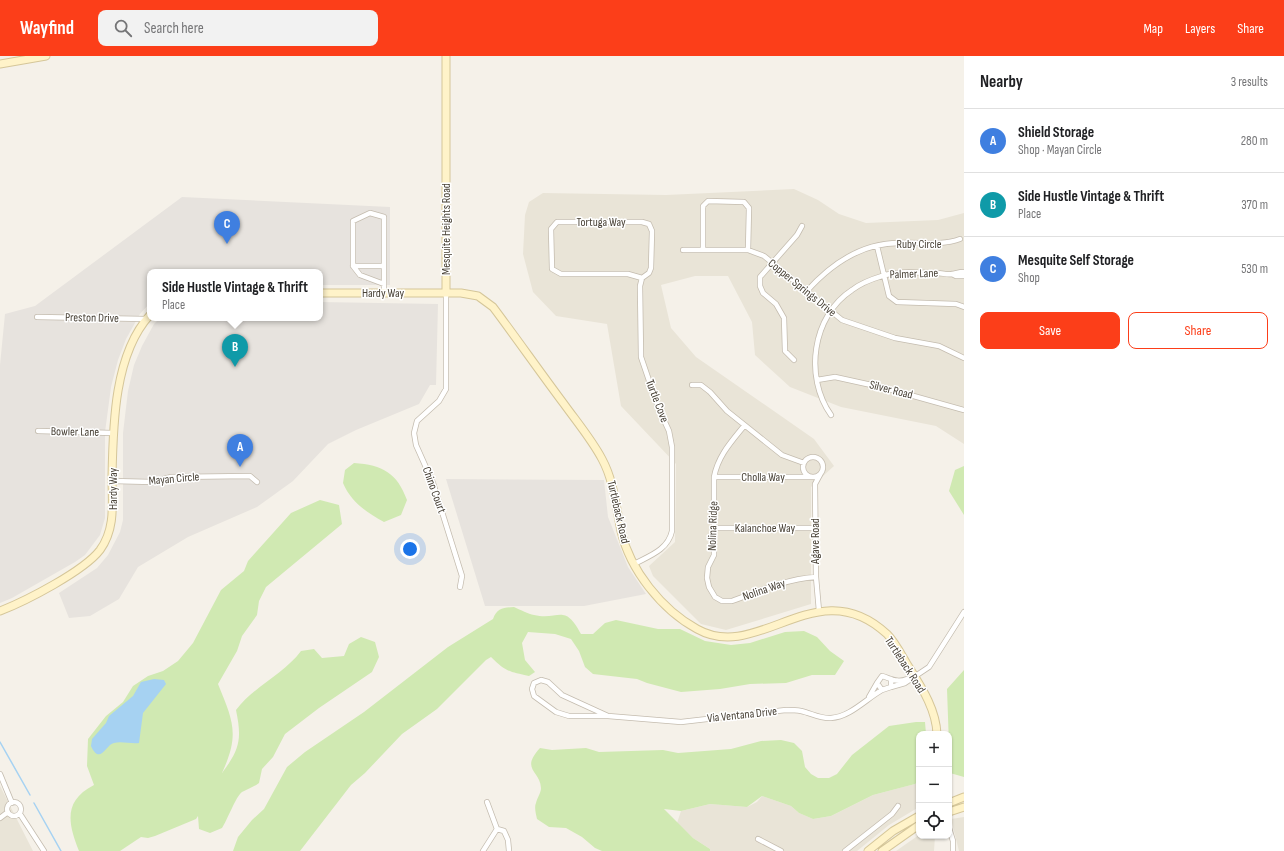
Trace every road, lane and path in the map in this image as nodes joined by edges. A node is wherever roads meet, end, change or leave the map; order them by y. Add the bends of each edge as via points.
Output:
1 (46, 56) edge
2 (446, 56) edge
3 (0, 64) edge
4 (649, 224) joint
5 (802, 226) dead end
6 (960, 239) dead end
7 (877, 246) junction
8 (683, 250) dead end
9 (703, 250) junction
10 (748, 250) junction
11 (772, 264) junction
12 (353, 266) junction
13 (384, 266) junction
14 (964, 272) edge
15 (952, 274) junction
16 (884, 275) junction
17 (964, 276) edge
18 (642, 278) junction
19 (384, 284) junction
20 (806, 292) junction
21 (323, 293) edge
22 (384, 293) junction
23 (446, 293) junction
24 (964, 307) edge
25 (831, 312) junction
26 (37, 317) dead end
27 (147, 317) edge
28 (147, 319) edge
29 (964, 358) edge
30 (794, 360) dead end
31 (817, 380) junction
32 (692, 385) dead end
33 (439, 401) joint
34 (964, 410) edge
35 (831, 415) dead end
36 (744, 426) junction
37 (38, 431) dead end
38 (113, 433) junction
39 (804, 463) junction
40 (821, 473) junction
41 (714, 477) junction
42 (812, 477) junction
43 (112, 481) junction
44 (257, 482) dead end
45 (714, 528) junction
46 (815, 528) junction
47 (634, 564) junction
48 (816, 577) junction
49 (460, 587) dead end
50 (715, 597) joint
51 (0, 611) edge
52 (819, 611) junction
53 (964, 612) edge
54 (914, 676) junction
55 (891, 678) junction
56 (877, 683) junction
57 (891, 688) junction
58 (882, 690) junction
59 (869, 697) junction
60 (608, 716) junction
61 (937, 731) edge
62 (0, 774) edge
63 (964, 798) edge
64 (487, 802) dead end
65 (952, 802) edge
66 (12, 803) junction
67 (898, 806) dead end
68 (964, 807) edge
69 (952, 811) edge
70 (8, 812) junction
71 (20, 814) junction
72 (0, 818) edge
73 (916, 818) edge
74 (916, 827) edge
75 (496, 829) junction
76 (952, 838) edge
77 (758, 839) dead end
78 (44, 851) edge
79 (483, 851) edge
80 (509, 851) edge
81 (782, 851) edge
82 (846, 851) edge
83 (868, 851) edge
84 (882, 851) edge
85 (953, 851) edge

1 - 3 main road
2 - 23 main road, Mesquite Heights Road
4 - 18 street, Turtle Cove via 652,231 651,268
4 - 18 street, Tortuga Way via 557,222 551,229 554,271 561,274 628,274
5 - 11 street
6 - 7 street, Ruby Circle via 948,244 897,243
7 - 16 street
7 - 20 street, Ruby Circle via 861,250 841,261 821,275
8 - 9 street, Copper Springs Drive
9 - 10 street, Copper Springs Drive
9 - 10 street via 703,206 708,201 744,202 749,208
10 - 11 street, Copper Springs Drive via 764,256
11 - 20 street, Copper Springs Drive
11 - 30 street via 760,277 760,286 763,293 780,310 785,325 785,351
12 - 13 street
12 - 13 street via 353,221 370,213 384,216
12 - 19 street via 360,275
13 - 19 street
14 - 15 street, Palmer Lane
15 - 16 street, Palmer Lane via 915,272
15 - 17 street, Palmer Lane
16 - 24 street via 889,296 897,302 956,304
16 - 25 street, Palmer Lane via 851,290
18 - 47 street, Turtle Cove via 641,357 669,431 672,447 672,531 664,547
19 - 22 street
20 - 25 street, Copper Springs Drive
21 - 22 main road, Hardy Way
22 - 23 main road, Hardy Way
23 - 33 street, Mesquite Heights Road via 446,389
23 - 47 main road, Turtleback Road via 478,296 493,307 592,444 608,472 624,542
25 - 29 street, Copper Springs Drive via 842,320 880,333 939,346
25 - 31 street, Palmer Lane via 818,340 815,358
26 - 27 street, Preston Drive
28 - 38 main road, Hardy Way via 125,362 118,389
31 - 34 street, Silver Road via 835,377
31 - 35 street, Palmer Lane via 824,406
32 - 36 street via 701,385
33 - 49 street, Chino Court via 417,421 414,433 416,445 433,483 462,576
36 - 39 street via 782,455
36 - 41 street, Nolina Ridge via 722,453
37 - 38 street, Bowler Lane
38 - 43 main road, Hardy Way
39 - 40 street via 812,457 820,459 824,466
39 - 42 street via 805,472
40 - 42 street
40 - 46 street, Agave Road via 815,484
41 - 42 street, Cholla Way
41 - 45 street, Nolina Ridge
43 - 44 street, Mayan Circle via 153,482 172,477 250,476
43 - 51 main road, Hardy Way via 112,524 100,549 91,560 44,589
45 - 46 street, Kalanchoe Way
45 - 50 street, Nolina Ridge via 714,555 708,567 707,578
46 - 48 street, Agave Road
47 - 52 main road, Turtleback Road via 653,592 675,614 709,636 745,636
48 - 50 street, Nolina Way via 786,582 732,601 722,601
48 - 52 street, Agave Road
52 - 54 main road, Turtleback Road via 857,615 872,623 888,635
53 - 54 street via 934,661
54 - 55 street via 901,681
54 - 57 street via 905,683
54 - 61 main road, Turtleback Road via 934,711
55 - 56 street via 882,676
55 - 57 street
56 - 58 street
56 - 59 street, Via Ventana Drive
57 - 58 street
58 - 59 street, Via Ventana Drive
59 - 60 street, Via Ventana Drive via 844,715 831,718 786,710 681,722
60 - 60 street, Via Ventana Drive via 562,696 548,682 541,680 534,683 534,696 556,712 569,716
62 - 66 street
63 - 65 main road
64 - 75 street
66 - 70 street via 8,806
66 - 71 street via 20,806
67 - 82 street via 892,814
68 - 69 main road
70 - 71 street via 14,816
70 - 72 street
71 - 78 street
73 - 83 main road via 893,831
74 - 84 main road
75 - 79 street
75 - 80 street via 504,832
76 - 85 street
77 - 81 street

